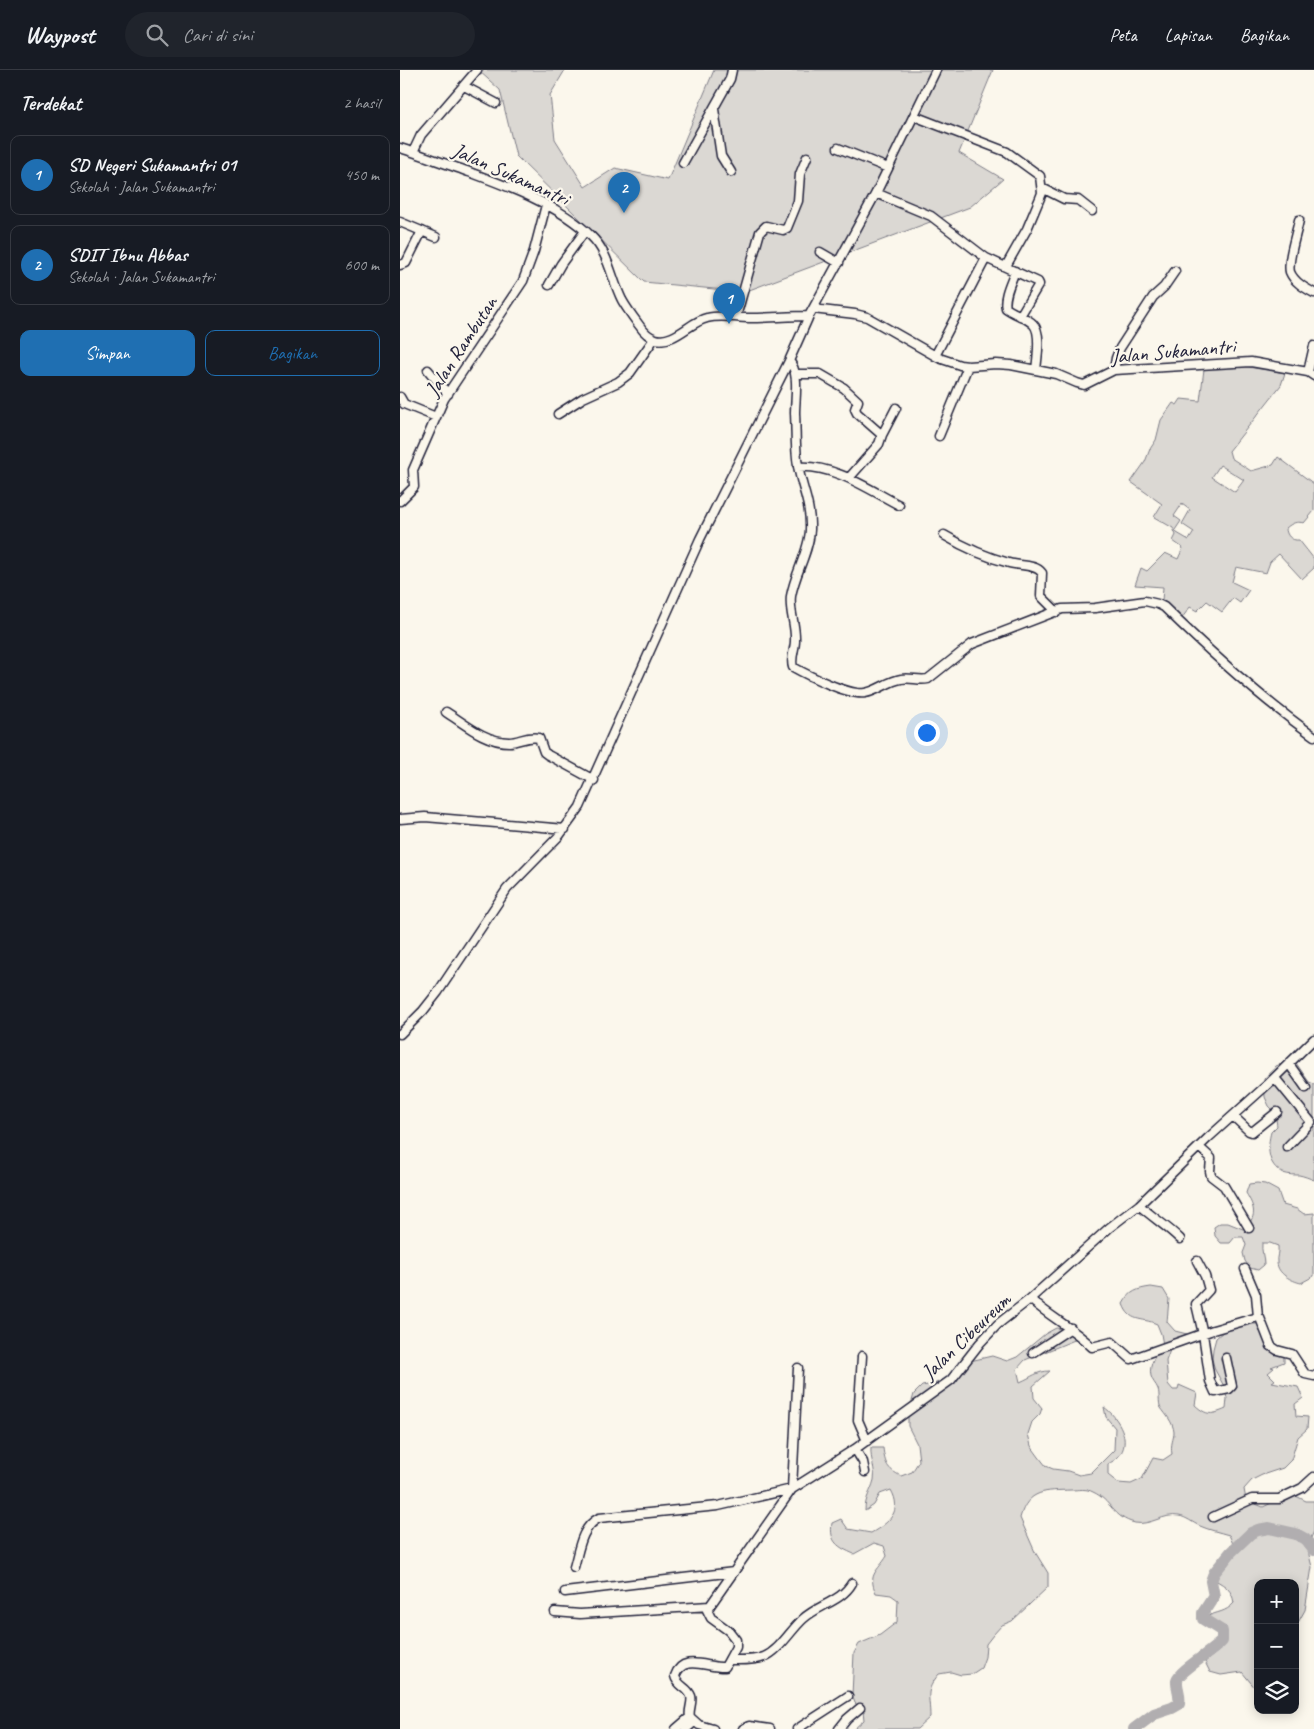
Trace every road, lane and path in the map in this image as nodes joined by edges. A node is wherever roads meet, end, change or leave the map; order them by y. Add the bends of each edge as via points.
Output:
1 (477, 70) edge
2 (732, 70) edge
3 (936, 70) edge
4 (464, 86) junction
5 (496, 103) dead end
6 (714, 109) junction
7 (914, 116) junction
8 (400, 148) edge
9 (838, 148) dead end
10 (413, 152) junction
11 (807, 157) dead end
12 (683, 163) dead end
13 (888, 168) junction
14 (731, 172) dead end
15 (1042, 188) junction
16 (876, 193) junction
17 (546, 205) junction
18 (1092, 211) dead end
19 (1299, 220) dead end
20 (400, 222) edge
21 (422, 231) junction
22 (585, 231) junction
23 (436, 237) dead end
24 (820, 252) dead end
25 (986, 258) junction
26 (839, 263) junction
27 (400, 265) edge
28 (1006, 266) junction
29 (1015, 271) junction
30 (1175, 271) dead end
31 (549, 286) dead end
32 (1314, 293) edge
33 (811, 312) junction
34 (1020, 316) junction
35 (736, 317) junction
36 (654, 339) junction
37 (1314, 346) edge
38 (935, 356) junction
39 (789, 361) junction
40 (968, 366) junction
41 (428, 370) dead end
42 (1036, 370) junction
43 (1114, 370) junction
44 (795, 374) junction
45 (1311, 374) edge
46 (448, 394) junction
47 (400, 398) edge
48 (896, 408) dead end
49 (558, 414) dead end
50 (436, 417) junction
51 (882, 435) junction
52 (939, 436) dead end
53 (798, 466) junction
54 (849, 478) junction
55 (400, 501) edge
56 (899, 505) dead end
57 (944, 535) dead end
58 (1057, 612) junction
59 (446, 712) dead end
60 (1314, 736) edge
61 (594, 780) junction
62 (400, 819) edge
63 (564, 829) junction
64 (400, 1034) edge
65 (1314, 1039) edge
66 (1289, 1064) junction
67 (1275, 1078) junction
68 (1306, 1088) dead end
69 (1276, 1112) dead end
70 (1233, 1116) junction
71 (1313, 1124) edge
72 (1199, 1147) junction
73 (1287, 1147) dead end
74 (1139, 1205) junction
75 (1249, 1228) dead end
76 (1180, 1239) dead end
77 (1197, 1261) dead end
78 (1245, 1269) dead end
79 (1030, 1299) junction
80 (1258, 1317) junction
81 (1071, 1328) junction
82 (1203, 1334) junction
83 (1033, 1353) dead end
84 (862, 1356) dead end
85 (1226, 1358) dead end
86 (798, 1368) dead end
87 (1314, 1376) edge
88 (867, 1441) junction
89 (855, 1449) junction
90 (865, 1472) dead end
91 (1314, 1477) edge
92 (792, 1489) junction
93 (1212, 1516) dead end
94 (574, 1567) dead end
95 (734, 1572) junction
96 (852, 1583) dead end
97 (565, 1592) dead end
98 (710, 1606) junction
99 (554, 1612) dead end
100 (729, 1660) junction
101 (848, 1696) dead end
102 (860, 1708) dead end
103 (692, 1720) junction
104 (676, 1729) edge
105 (686, 1729) edge
106 (713, 1729) edge
107 (743, 1729) edge
108 (770, 1729) edge
109 (797, 1729) edge
110 (839, 1729) edge

1 - 4 street
2 - 6 street
3 - 7 street
4 - 5 street
4 - 10 street via 421,135
6 - 12 street
6 - 14 street via 721,156
7 - 13 street
7 - 15 street via 1013,156 1040,176
8 - 10 street, Jalan Sukamantri
9 - 13 street
10 - 17 street, Jalan Sukamantri
11 - 35 street via 800,174 798,201 787,228 766,226 760,232
13 - 16 street
15 - 18 street via 1064,199 1078,200
15 - 28 street via 1036,207
16 - 25 street via 931,216
16 - 26 street
17 - 22 street, Jalan Sukamantri
17 - 46 street, Jalan Rambutan via 523,281
19 - 32 street via 1290,272
20 - 21 street
21 - 23 street
21 - 27 street via 406,263
22 - 31 street via 560,264
22 - 36 street, Jalan Sukamantri via 603,251 627,308
24 - 26 street
25 - 28 street
25 - 38 street
26 - 33 street
28 - 29 street
29 - 34 street via 1004,303 1006,308
29 - 34 street via 1039,283
30 - 43 street via 1153,297 1120,348
33 - 35 street, Jalan Sukamantri
33 - 38 street, Jalan Sukamantri via 867,317
33 - 39 street
34 - 42 street via 1037,329
35 - 36 street, Jalan Sukamantri via 707,318 668,338
36 - 49 street via 630,373
37 - 45 street
38 - 40 street, Jalan Sukamantri
39 - 44 street
39 - 61 street via 700,539
40 - 42 street, Jalan Sukamantri via 1003,364
40 - 52 street
41 - 46 street
42 - 43 street, Jalan Sukamantri via 1084,384
43 - 45 street, Jalan Sukamantri via 1251,362
44 - 51 street via 820,374 844,388 858,401 857,413
44 - 53 street
46 - 50 street, Jalan Rambutan
47 - 50 street via 404,404
48 - 51 street
50 - 55 street, Jalan Rambutan via 413,470 414,487
51 - 54 street via 879,444
53 - 54 street
53 - 58 street via 808,503 810,529 791,598 795,630 792,663 795,668 845,690 864,693 904,678 928,679 972,644
54 - 56 street
57 - 58 street via 979,554 1010,564 1038,568 1042,573 1042,596
58 - 60 street via 1067,608 1096,608 1136,602 1158,604 1220,661
59 - 61 street via 496,741 539,738 544,752
61 - 63 street
62 - 63 street via 433,818
63 - 64 street via 507,889 438,992
65 - 66 street, Jalan Cibeureum via 1308,1050
66 - 67 street, Jalan Cibeureum
66 - 68 street
67 - 70 street, Jalan Cibeureum
67 - 71 street
69 - 70 street via 1252,1132
70 - 72 street, Jalan Cibeureum
71 - 73 street
72 - 74 street, Jalan Cibeureum
72 - 75 street via 1211,1158 1211,1176 1224,1186
74 - 76 street
74 - 79 street, Jalan Cibeureum
77 - 82 street via 1209,1290 1196,1304
78 - 80 street via 1256,1295
79 - 81 street
79 - 88 street, Jalan Cibeureum via 989,1332 951,1380
80 - 82 street
80 - 87 street via 1273,1348 1292,1354 1305,1374
81 - 82 street via 1092,1347 1112,1342 1131,1359
81 - 83 street
82 - 85 street via 1210,1381 1215,1392 1232,1386
84 - 88 street via 858,1420
86 - 92 street
88 - 89 street, Jalan Cibeureum
89 - 90 street
89 - 92 street, Jalan Cibeureum
91 - 93 street via 1302,1488 1278,1498 1252,1499
92 - 94 street, Jalan Cibeureum via 718,1506 599,1518 582,1537
92 - 95 street
95 - 97 street
95 - 98 street
96 - 100 street via 842,1595 804,1618 775,1651 758,1659
98 - 99 street via 580,1614
98 - 100 street via 708,1616 737,1641
100 - 103 street via 724,1667 692,1662 678,1669 676,1680 691,1695 689,1711
101 - 109 street
102 - 110 street
103 - 104 street
103 - 105 street
103 - 106 street
107 - 108 street via 749,1726

